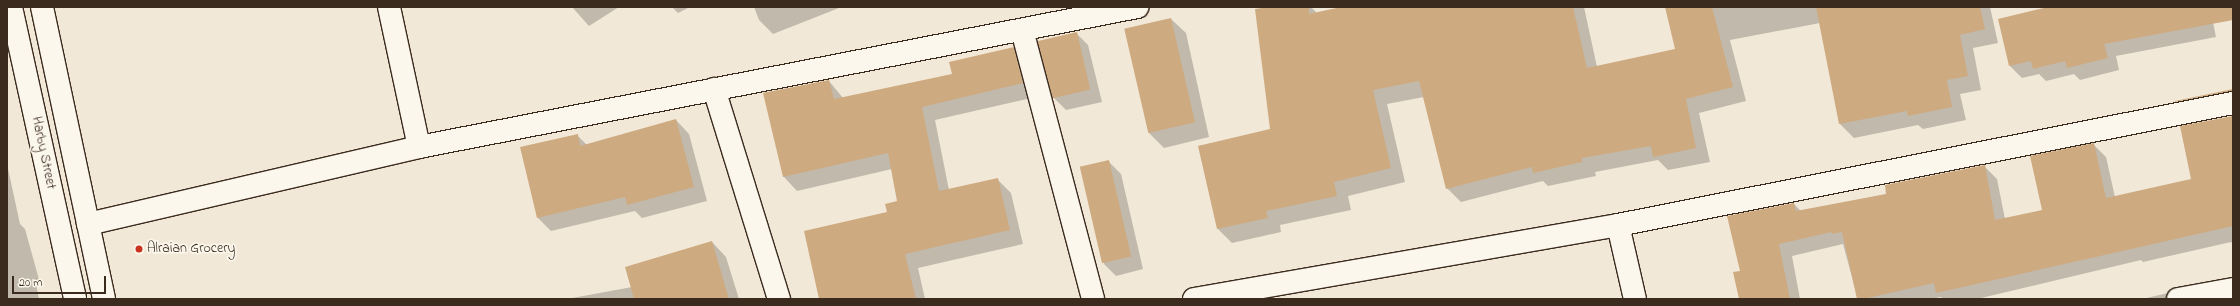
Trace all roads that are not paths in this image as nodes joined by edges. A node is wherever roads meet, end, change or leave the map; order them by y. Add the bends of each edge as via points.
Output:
1 (11, 7) edge
2 (42, 7) edge
3 (389, 7) edge
4 (1137, 7) edge
5 (1022, 30) junction
6 (714, 89) junction
7 (2233, 103) edge
8 (419, 147) junction
9 (88, 224) junction
10 (1618, 225) junction
11 (2233, 289) edge
12 (75, 299) edge
13 (104, 299) edge
14 (779, 299) edge
15 (1093, 299) edge
16 (1194, 299) edge
17 (1634, 299) edge
18 (2178, 299) edge

1 - 12 street, Harby Street
2 - 9 street, Harby Street
3 - 8 street
4 - 5 street
5 - 6 street
5 - 15 street
6 - 8 street
6 - 14 street
7 - 10 street
8 - 9 street
9 - 13 street, Harby Street
10 - 16 street
10 - 17 street
11 - 18 street

